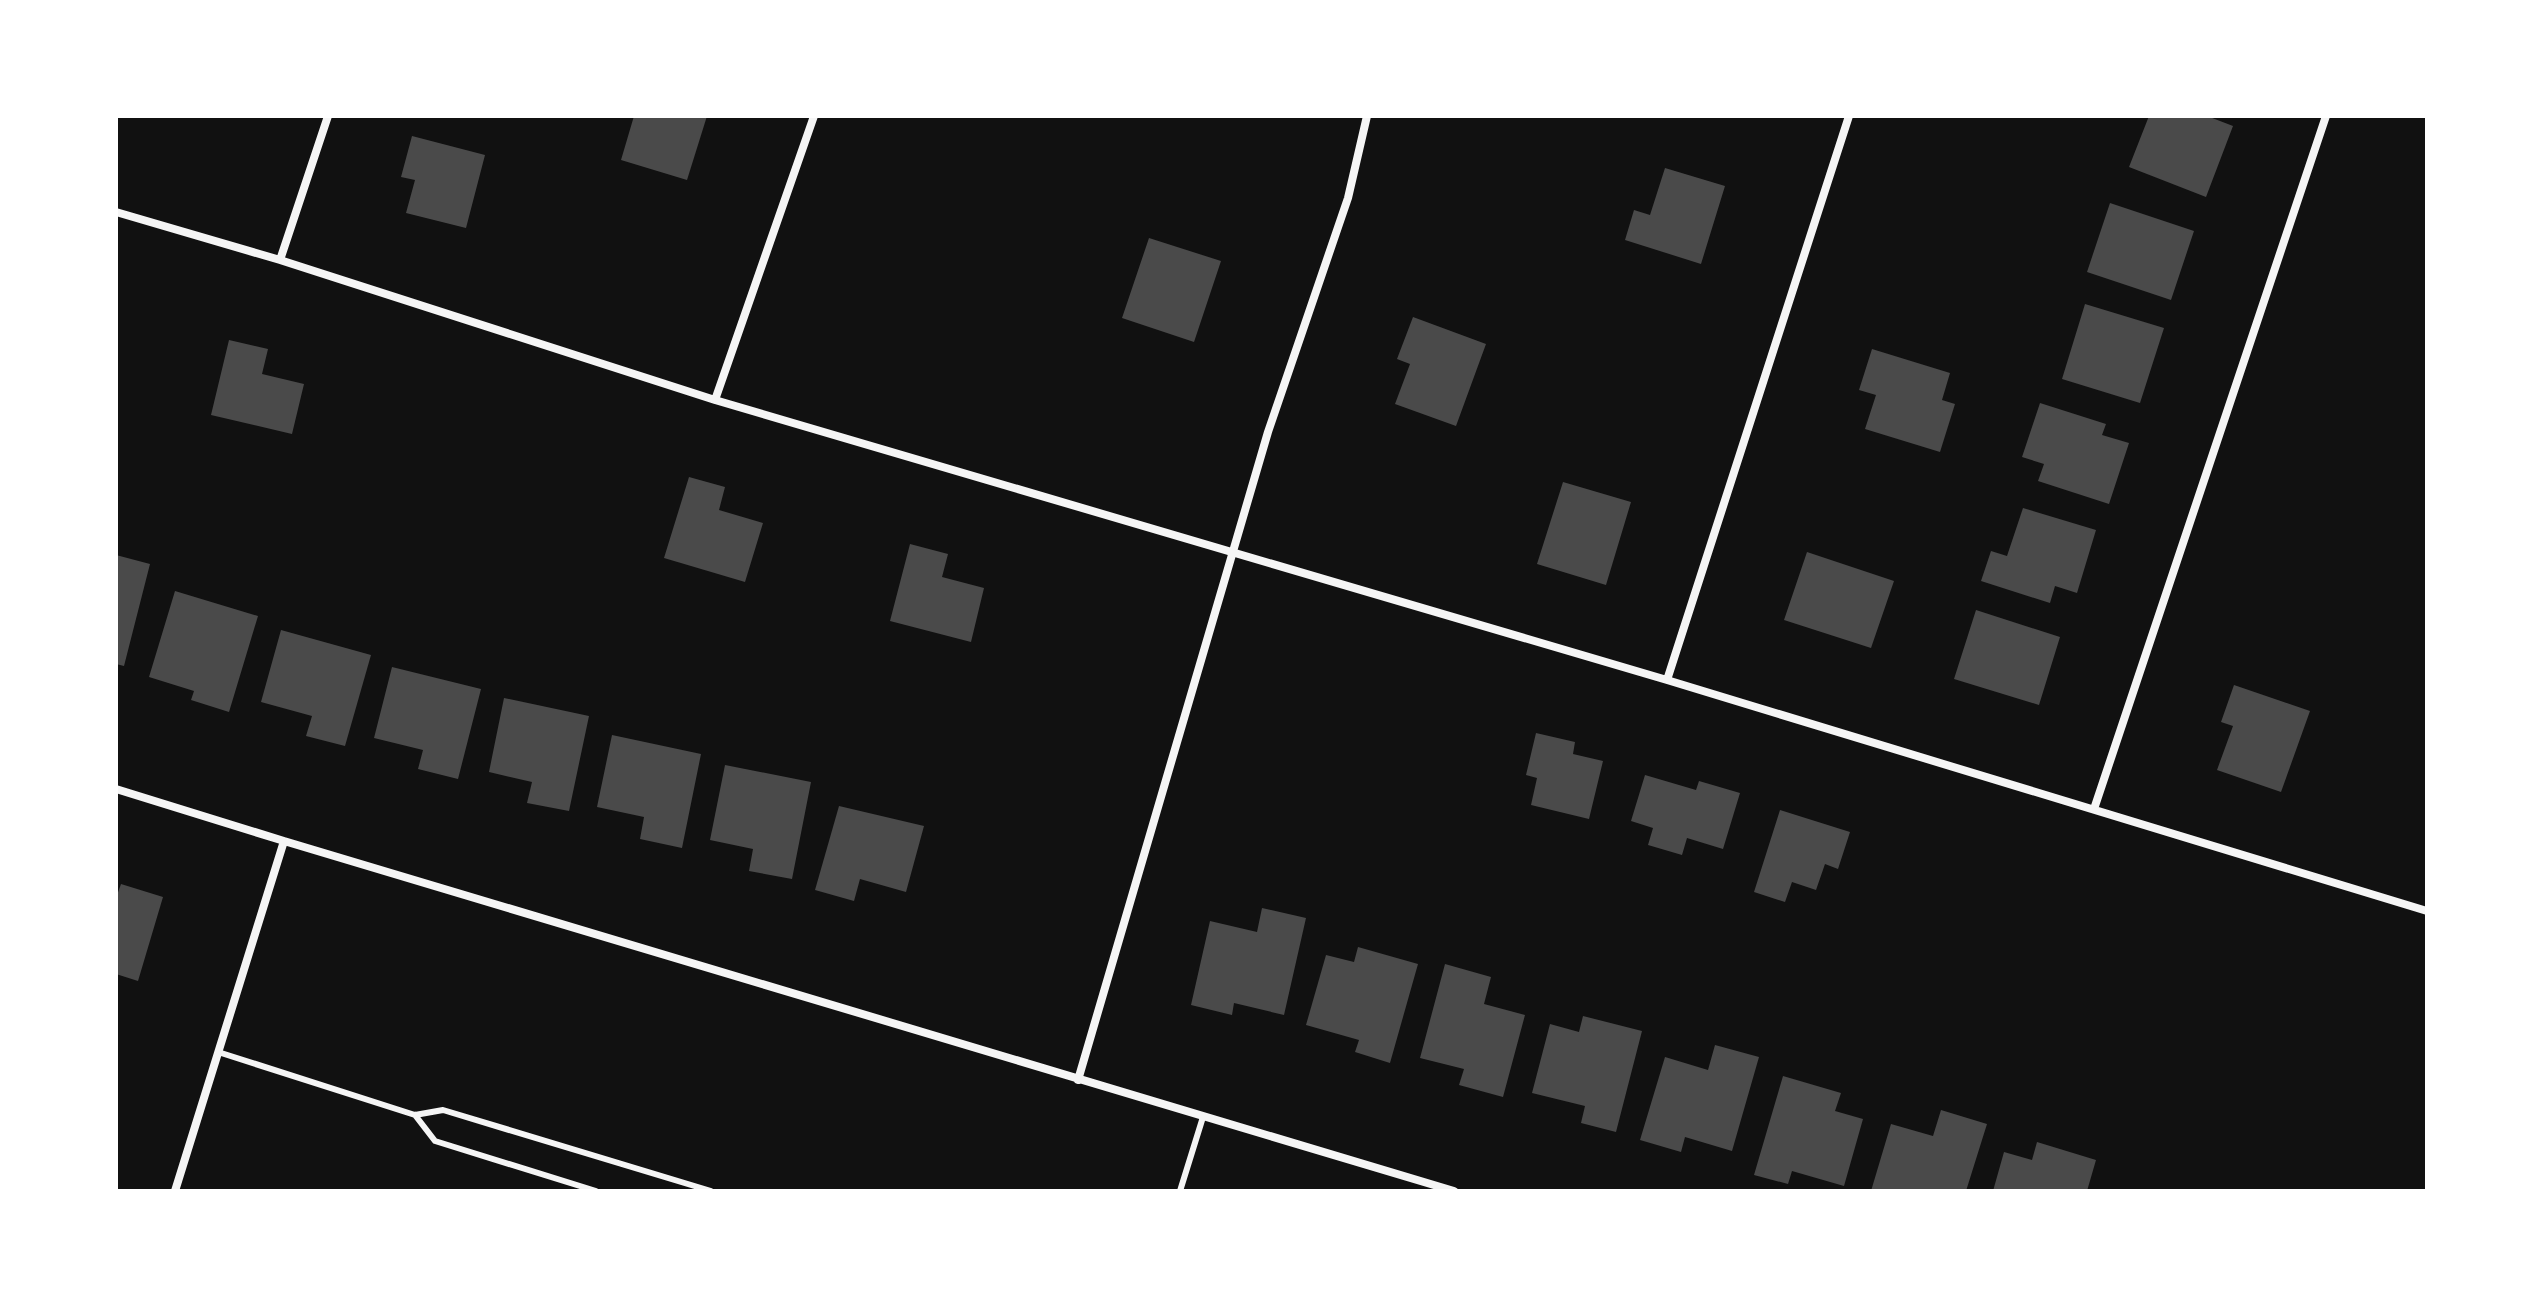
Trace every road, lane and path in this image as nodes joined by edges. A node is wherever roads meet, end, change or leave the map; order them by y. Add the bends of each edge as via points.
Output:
1 (328, 116) edge
2 (814, 116) edge
3 (1367, 116) edge
4 (1849, 116) edge
5 (2326, 116) edge
6 (116, 212) edge
7 (280, 260) junction
8 (715, 400) junction
9 (1232, 552) junction
10 (1667, 680) junction
11 (116, 789) edge
12 (2094, 809) junction
13 (284, 841) junction
14 (2427, 911) edge
15 (218, 1052) junction
16 (1078, 1080) junction
17 (415, 1115) junction
18 (1203, 1117) junction
19 (175, 1191) edge
20 (596, 1191) edge
21 (711, 1191) edge
22 (1180, 1191) edge
23 (1454, 1191) edge

1 - 7 street
2 - 8 street
3 - 9 street via 1348,198
4 - 10 street
5 - 12 street
6 - 7 street
7 - 8 street
8 - 9 street
9 - 10 street
9 - 16 street
10 - 12 street
11 - 13 street
12 - 14 street
13 - 15 street
13 - 16 street
15 - 17 lane
15 - 19 street
16 - 18 street
17 - 20 lane via 435,1141
17 - 21 lane via 443,1110
18 - 22 lane
18 - 23 street

